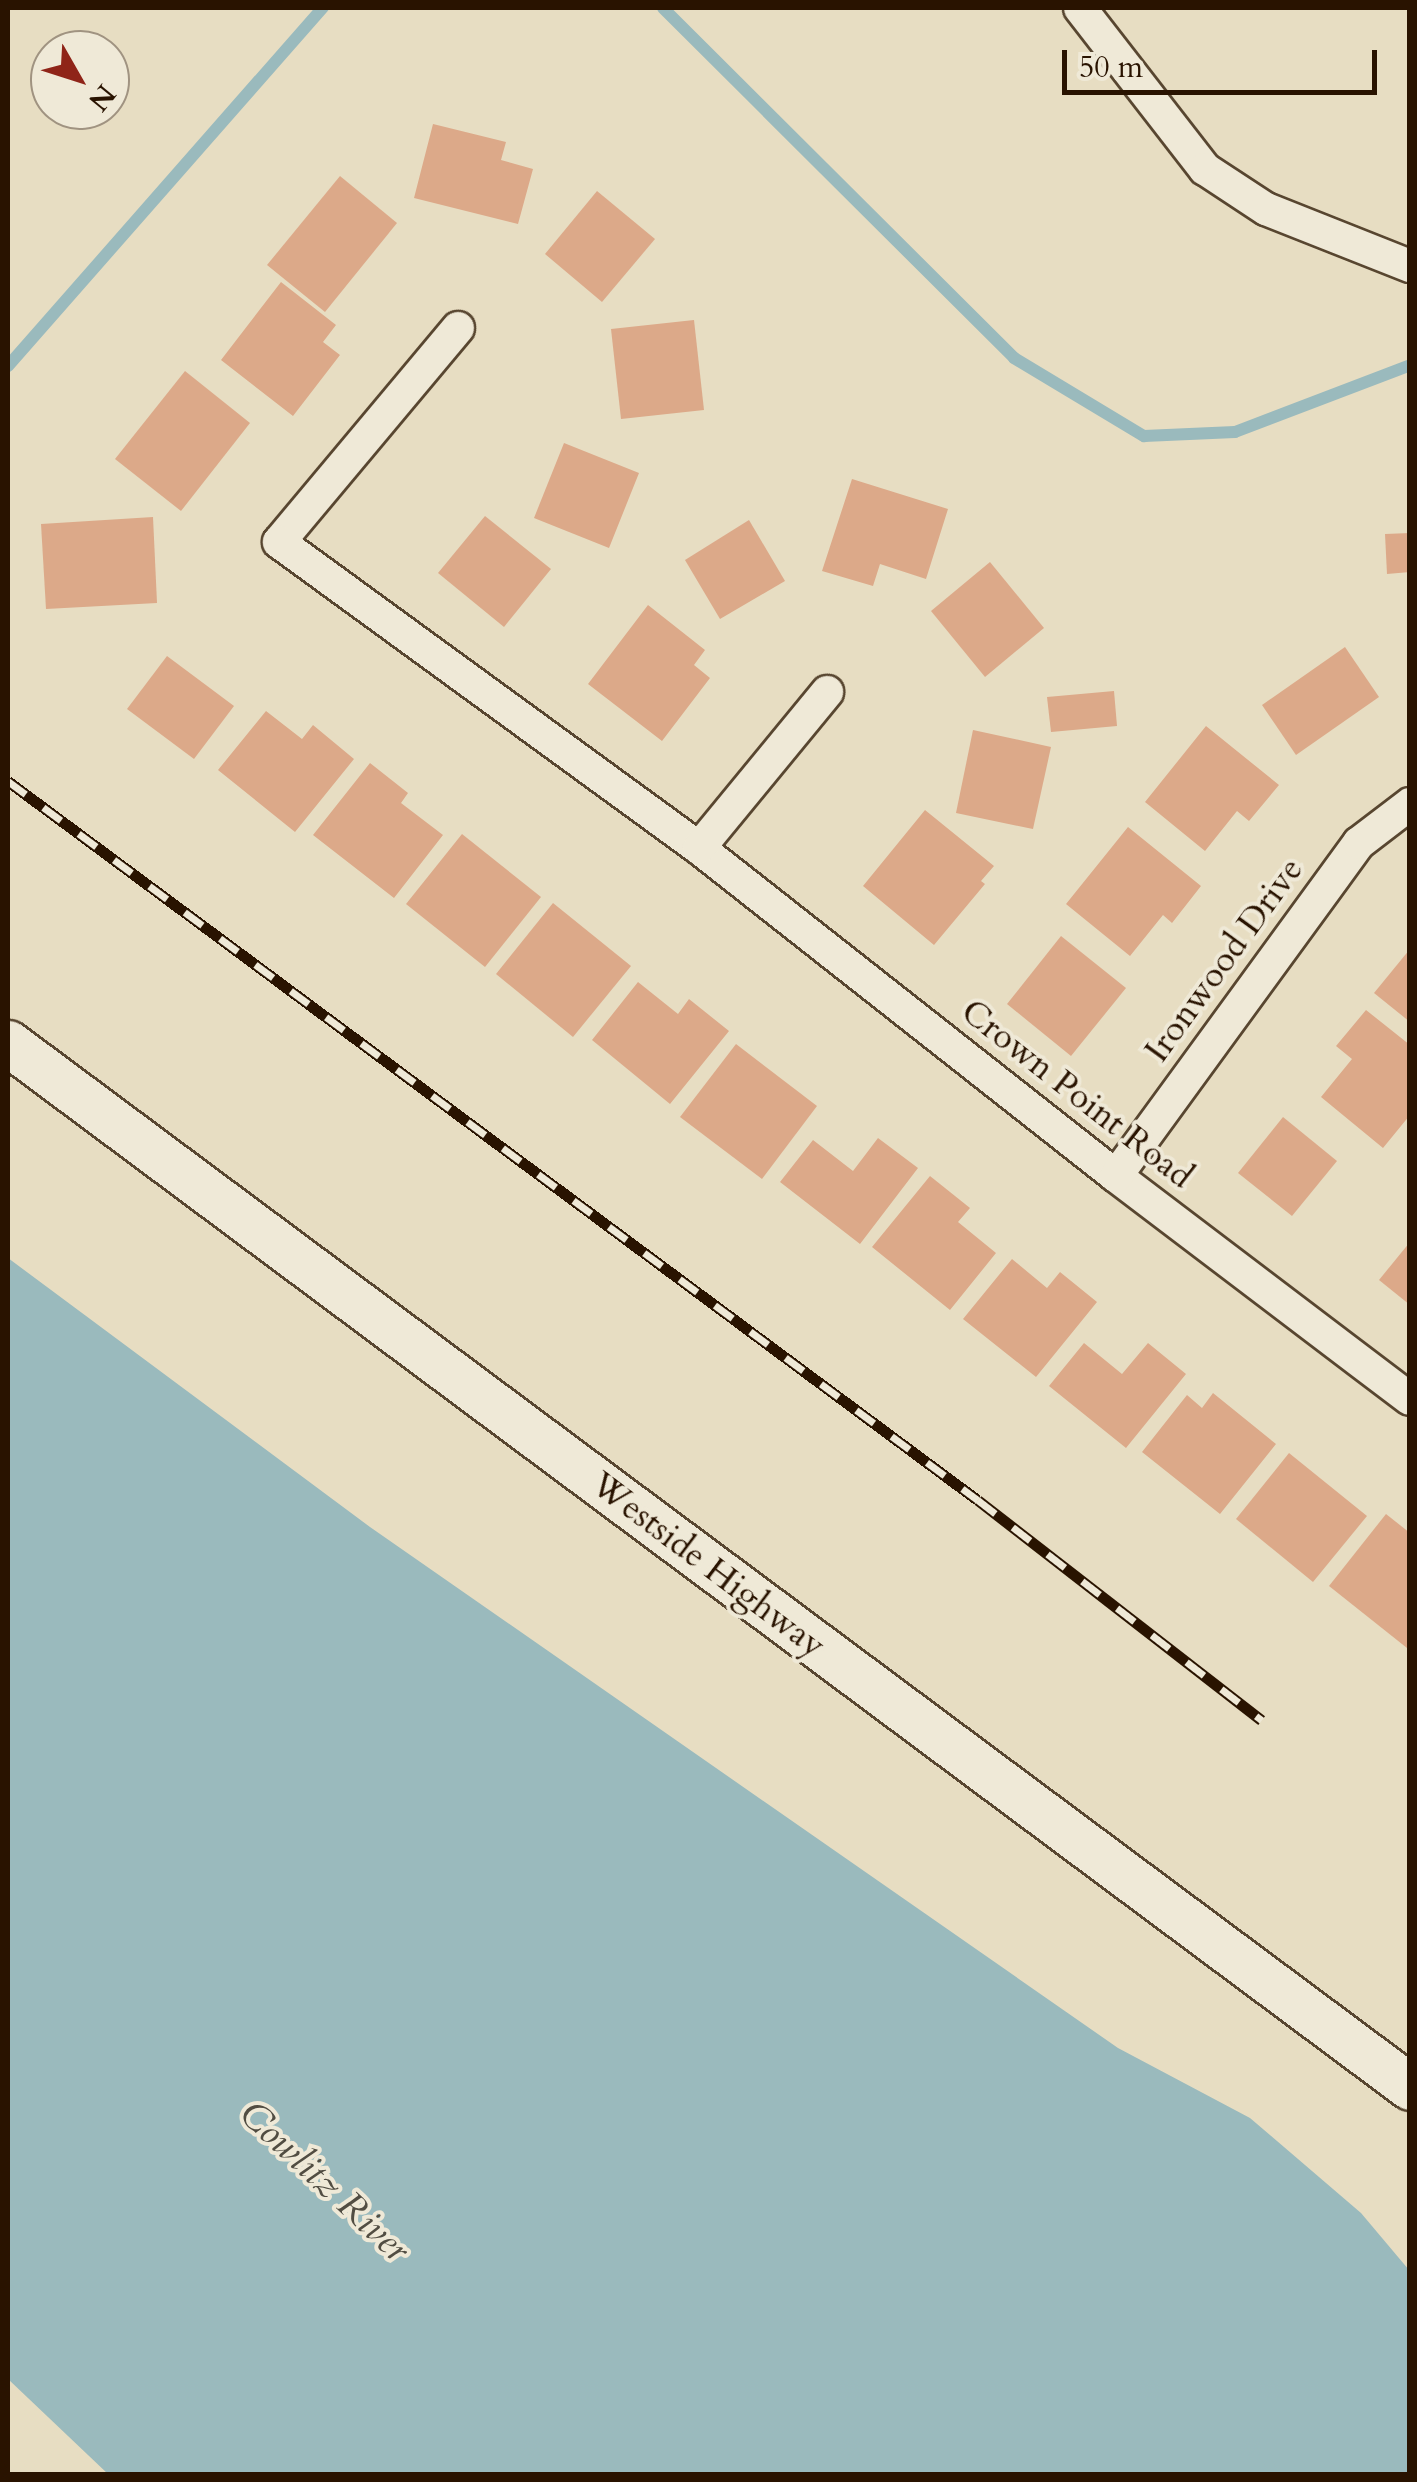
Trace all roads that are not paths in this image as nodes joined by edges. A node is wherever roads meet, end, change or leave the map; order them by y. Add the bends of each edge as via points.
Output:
1 (1080, 8) edge
2 (1410, 266) edge
3 (458, 328) dead end
4 (826, 692) dead end
5 (1410, 804) edge
6 (699, 848) junction
7 (8, 1043) edge
8 (1116, 1176) junction
9 (1410, 1399) edge
10 (1410, 2087) edge

1 - 2 street via 1205,169 1266,209
3 - 6 street, Crown Point Road via 279,542
4 - 6 street
5 - 8 street, Ironwood Drive via 1359,843
6 - 8 street, Crown Point Road
7 - 10 main road, Westside Highway
8 - 9 street, Crown Point Road

